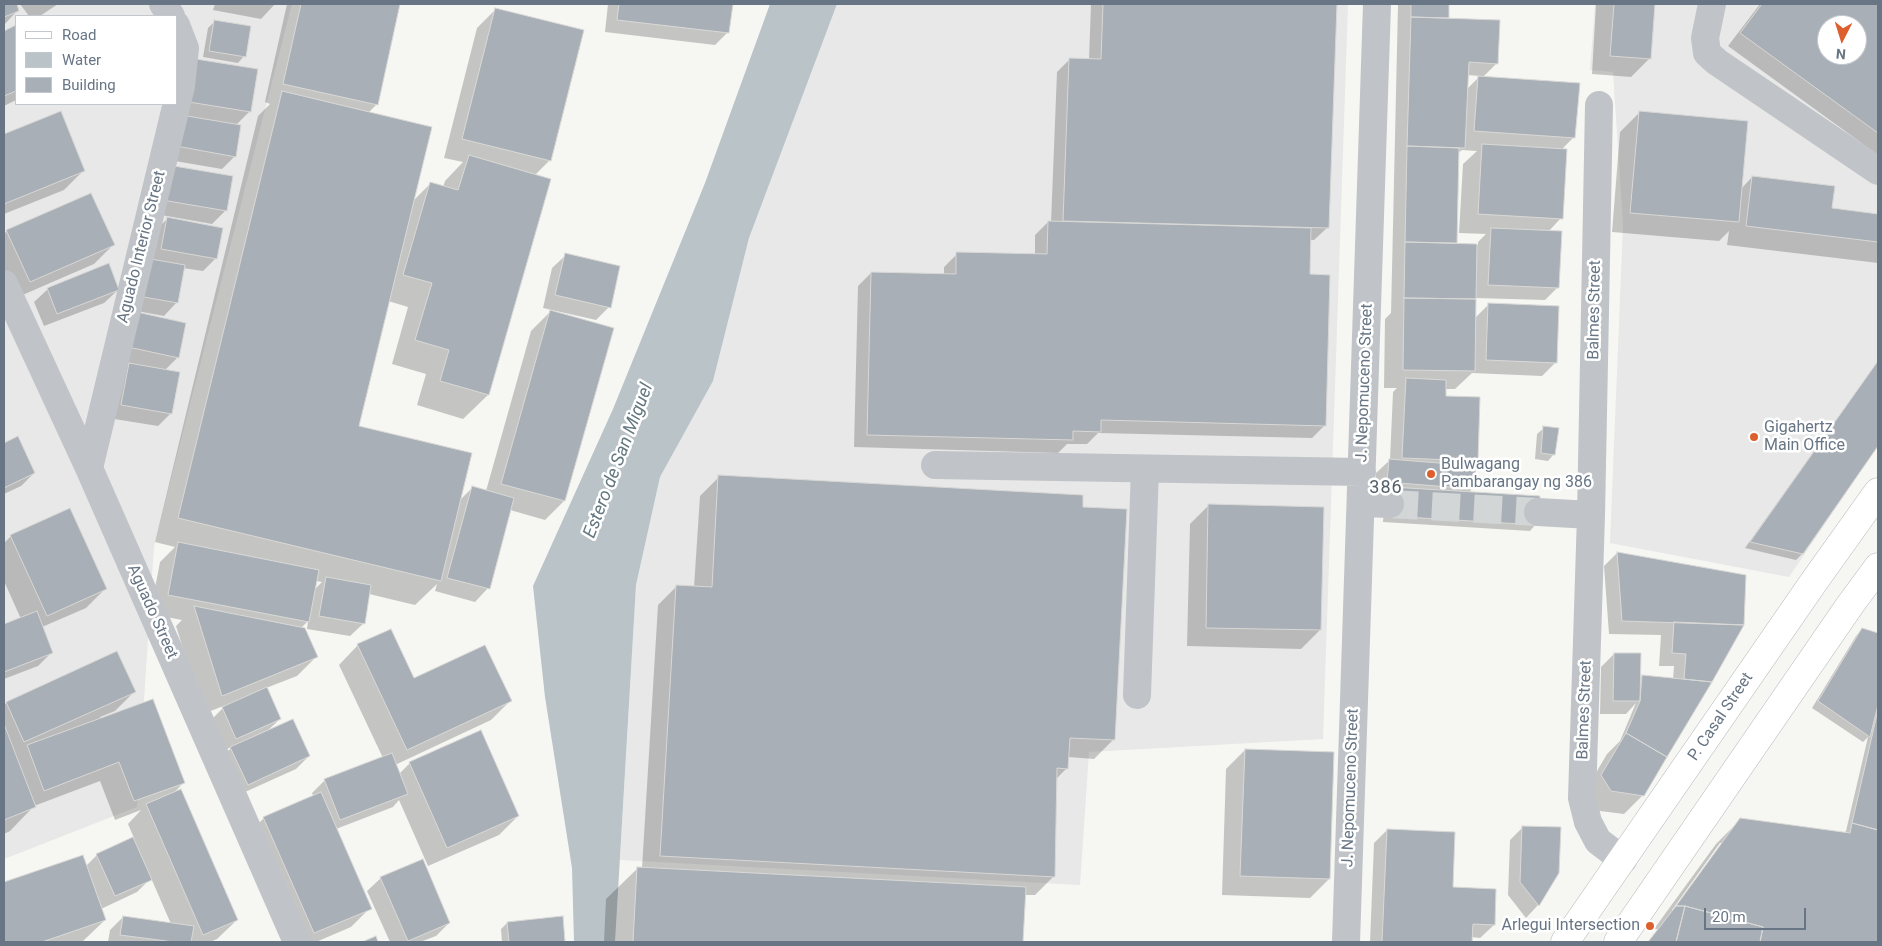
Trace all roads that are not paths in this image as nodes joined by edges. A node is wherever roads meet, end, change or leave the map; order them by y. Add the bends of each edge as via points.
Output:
1 (163, 4) edge
2 (1377, 4) edge
3 (1712, 4) edge
4 (169, 15) edge
5 (178, 31) edge
6 (178, 98) edge
7 (176, 105) edge
8 (1599, 105) dead end
9 (1878, 170) edge
10 (4, 284) edge
11 (935, 465) dead end
12 (89, 468) junction
13 (1145, 469) junction
14 (1362, 472) junction
15 (1878, 492) edge
16 (1362, 502) junction
17 (1390, 504) tunnel mouth
18 (1538, 512) tunnel mouth
19 (1591, 515) junction
20 (1878, 567) edge
21 (1813, 583) junction
22 (1850, 605) junction
23 (1137, 696) dead end
24 (1623, 860) junction
25 (297, 942) edge
26 (1346, 942) edge
27 (1565, 942) edge
28 (1618, 942) edge

1 - 4 street
2 - 14 street, J. Nepomuceno Street
3 - 9 street via 1705,38 1707,53
5 - 6 street, Aguado Interior Street via 185,48
7 - 12 street, Aguado Interior Street
8 - 19 street, Balmes Street
10 - 12 street, Aguado Street
11 - 13 street
12 - 25 street, Aguado Street
13 - 14 street
13 - 23 street
14 - 16 street, J. Nepomuceno Street
15 - 21 main road, P. Casal Street
16 - 17 street
16 - 26 street, J. Nepomuceno Street
18 - 19 street
19 - 24 street, Balmes Street via 1582,798 1588,822 1598,841
20 - 22 main road
21 - 22 main road
21 - 24 main road, P. Casal Street
22 - 28 main road
24 - 27 main road, P. Casal Street

